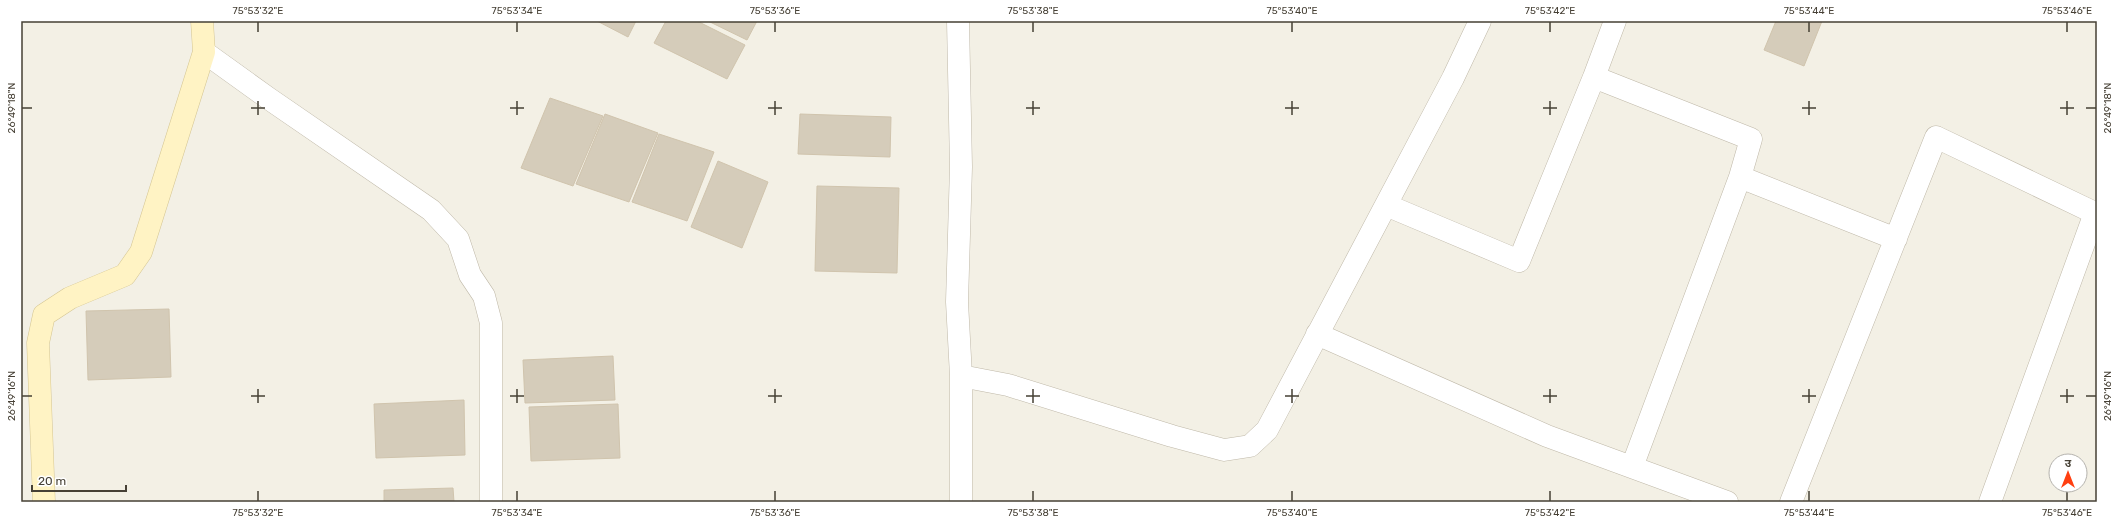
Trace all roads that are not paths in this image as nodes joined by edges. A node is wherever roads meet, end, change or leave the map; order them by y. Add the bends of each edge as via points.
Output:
1 (202, 21) edge
2 (958, 21) edge
3 (1480, 21) edge
4 (1615, 21) edge
5 (204, 52) junction
6 (1594, 77) junction
7 (1740, 176) junction
8 (1386, 204) junction
9 (2096, 213) edge
10 (1896, 239) junction
11 (1317, 334) junction
12 (961, 376) junction
13 (1632, 467) junction
14 (44, 502) edge
15 (491, 502) edge
16 (961, 502) edge
17 (1727, 502) edge
18 (1792, 502) edge
19 (1990, 502) edge

1 - 5 street
2 - 12 street via 961,167 957,302
3 - 8 street via 1453,78
4 - 6 street
5 - 14 street via 141,252 125,275 70,298 44,316 38,343
5 - 15 street via 431,210 458,239 470,275 484,296 491,323
6 - 7 street via 1751,139
6 - 8 street via 1520,260
7 - 10 street
7 - 13 street
8 - 11 street
9 - 10 street via 1936,137
9 - 19 street
10 - 18 street
11 - 12 street via 1267,430 1250,446 1224,450 1008,386
11 - 13 street via 1547,436
12 - 16 street
13 - 17 street

